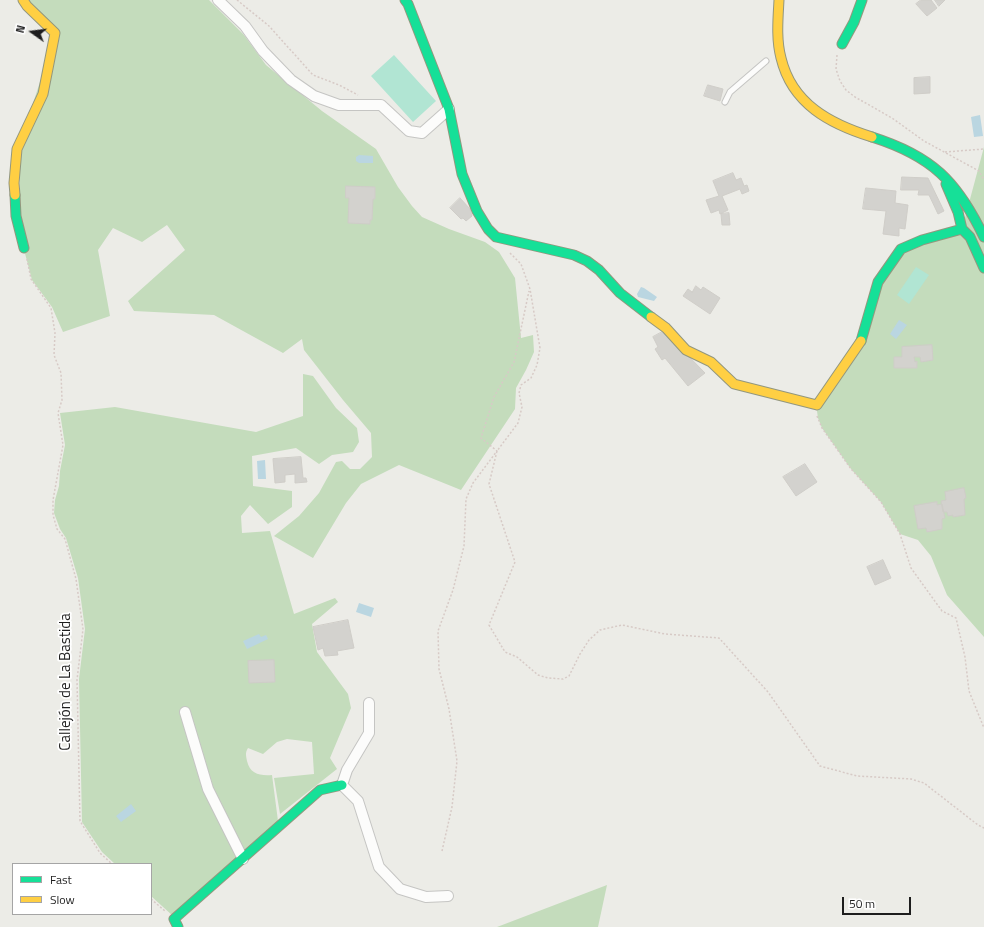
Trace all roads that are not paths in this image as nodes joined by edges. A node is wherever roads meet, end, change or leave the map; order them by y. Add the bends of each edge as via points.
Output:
1 (23, 0) edge
2 (218, 0) edge
3 (405, 0) edge
4 (779, 0) edge
5 (862, 0) edge
6 (842, 44) road end
7 (766, 60) dead end
8 (725, 102) dead end
9 (449, 109) junction
10 (940, 171) junction
11 (962, 229) junction
12 (984, 237) edge
13 (24, 248) road end
14 (984, 268) edge
15 (369, 703) dead end
16 (185, 712) dead end
17 (342, 786) junction
18 (243, 859) junction
19 (448, 896) dead end
20 (176, 923) edge

1 - 13 street via 55,33 43,94 17,149 14,183 16,216
2 - 9 street via 245,26 263,51 291,80 314,96 339,105 381,105 409,131 422,133
3 - 9 street
4 - 10 street via 778,34 781,59 794,86 812,108 845,128 904,149
5 - 6 street
7 - 8 lane via 730,92
9 - 11 street via 462,174 477,211 496,237 574,255 587,261 620,293 666,328 686,350 711,362 734,384 817,405 861,341 878,282 900,249
10 - 11 street via 958,211
10 - 12 street via 964,198
11 - 14 street via 970,237
15 - 17 street via 369,733 347,770
16 - 18 street via 208,789
17 - 18 street via 320,790
17 - 19 street via 358,801 379,867 400,890 426,896
18 - 20 street

